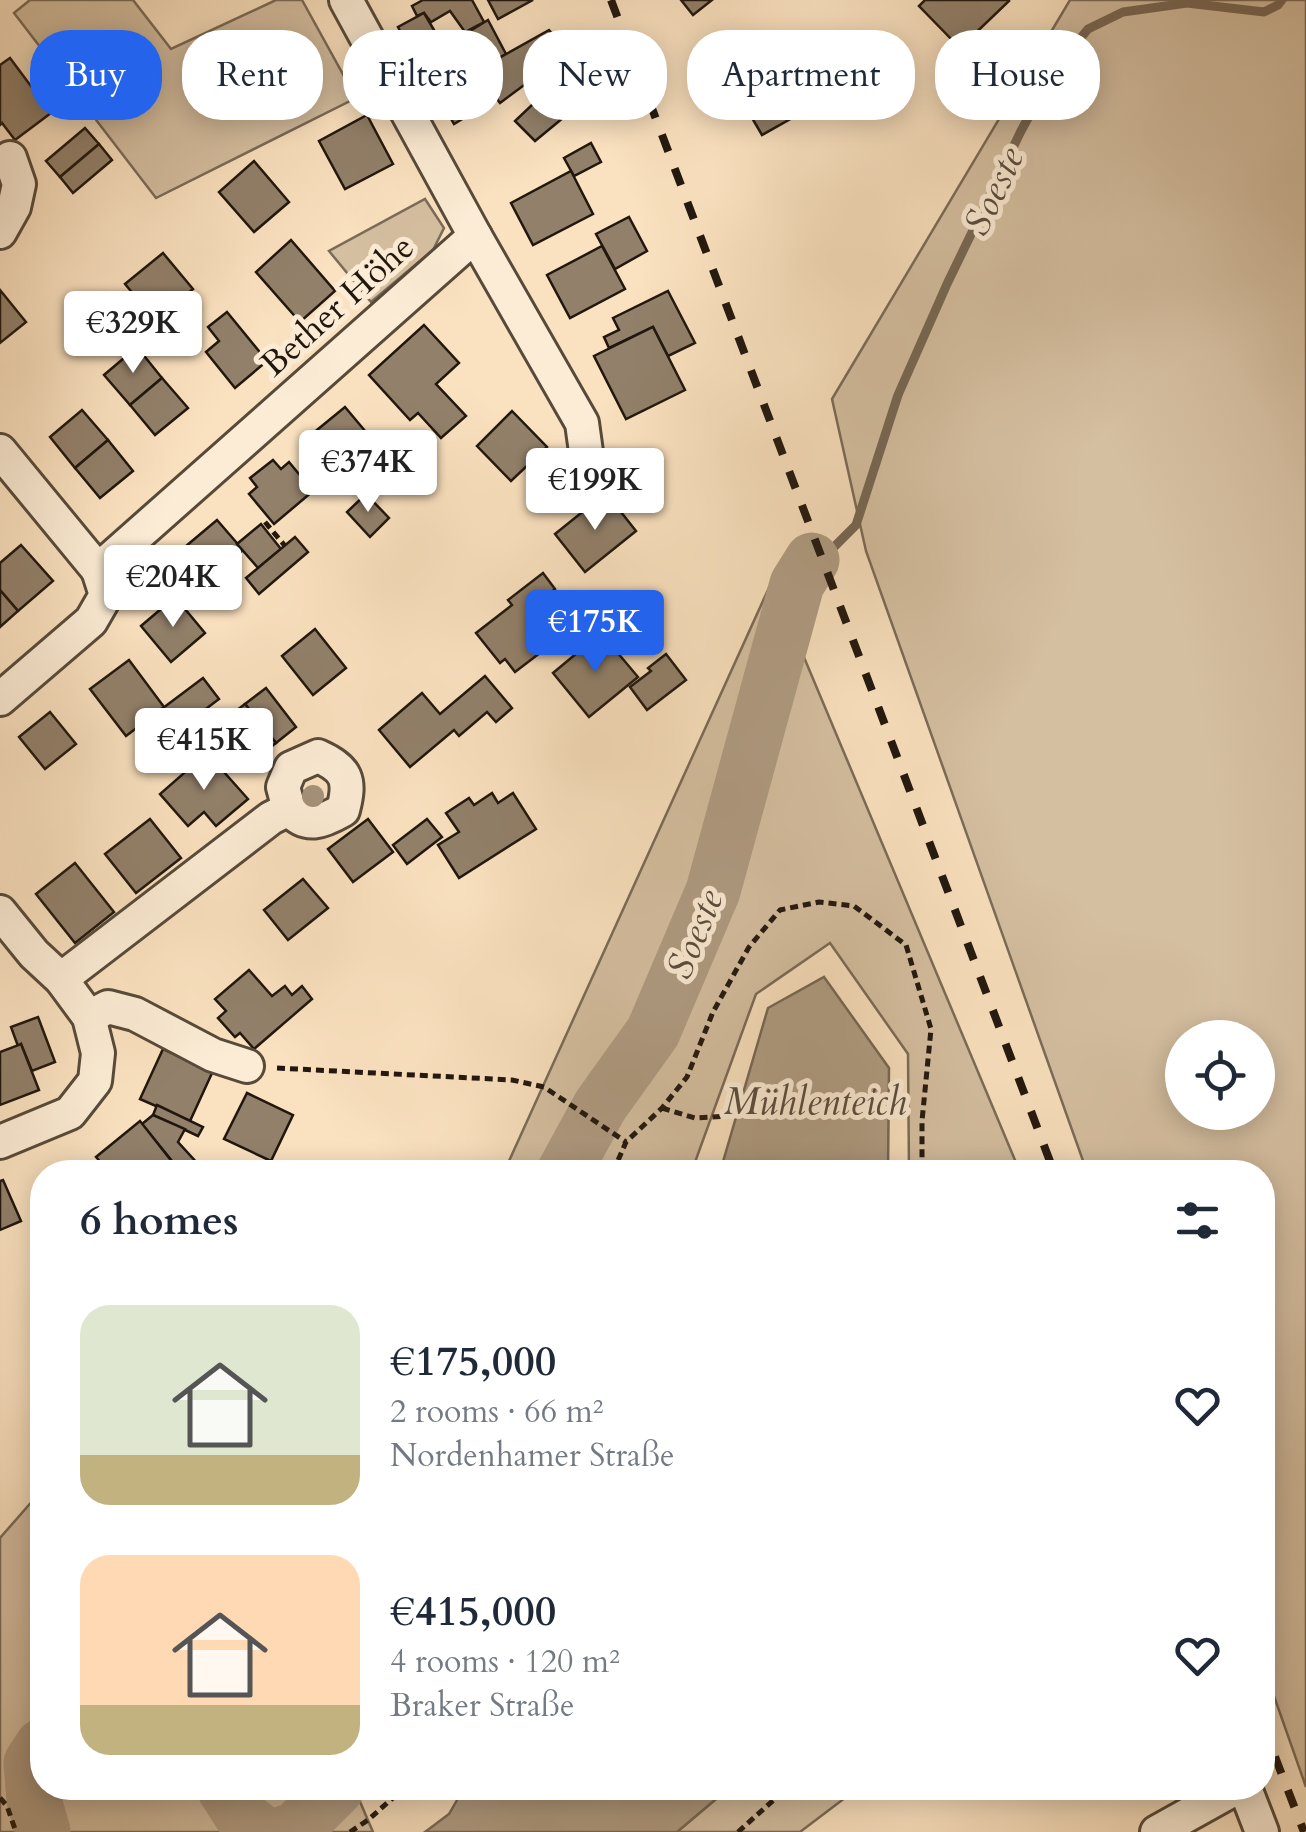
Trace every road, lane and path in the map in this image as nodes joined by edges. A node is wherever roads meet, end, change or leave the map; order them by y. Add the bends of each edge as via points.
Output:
1 (346, 0) edge
2 (10, 158) dead end
3 (0, 232) edge
4 (476, 236) junction
5 (0, 451) edge
6 (586, 452) dead end
7 (265, 522) dead end
8 (285, 546) dead end
9 (98, 570) junction
10 (0, 699) edge
11 (289, 809) dead end
12 (0, 912) edge
13 (60, 979) junction
14 (89, 1017) junction
15 (247, 1066) joint
16 (662, 1108) junction
17 (731, 1116) dead end
18 (0, 1142) edge
19 (626, 1142) junction
20 (618, 1160) edge
21 (922, 1160) edge
22 (0, 1798) edge
23 (390, 1800) edge
24 (773, 1800) edge
25 (1214, 1800) edge
26 (1250, 1800) edge
27 (16, 1832) edge
28 (350, 1832) edge
29 (738, 1832) edge
30 (1157, 1832) edge
31 (1262, 1832) edge

1 - 4 street
2 - 3 street via 19,184
4 - 6 street via 582,424
4 - 9 street, Bether Höhe
5 - 9 street
7 - 8 path
9 - 10 street via 106,595 91,620
11 - 13 street
12 - 13 street
13 - 14 street
14 - 15 street via 108,1007 136,1014
14 - 18 street via 98,1053 96,1082 70,1113
15 - 19 path via 512,1080 544,1087
16 - 17 path via 695,1118
16 - 19 path
16 - 21 path via 688,1077 748,948 780,910 819,902 854,906 906,945 931,1028
19 - 20 path
22 - 27 path
23 - 28 path
24 - 29 path
25 - 30 street
26 - 31 street

